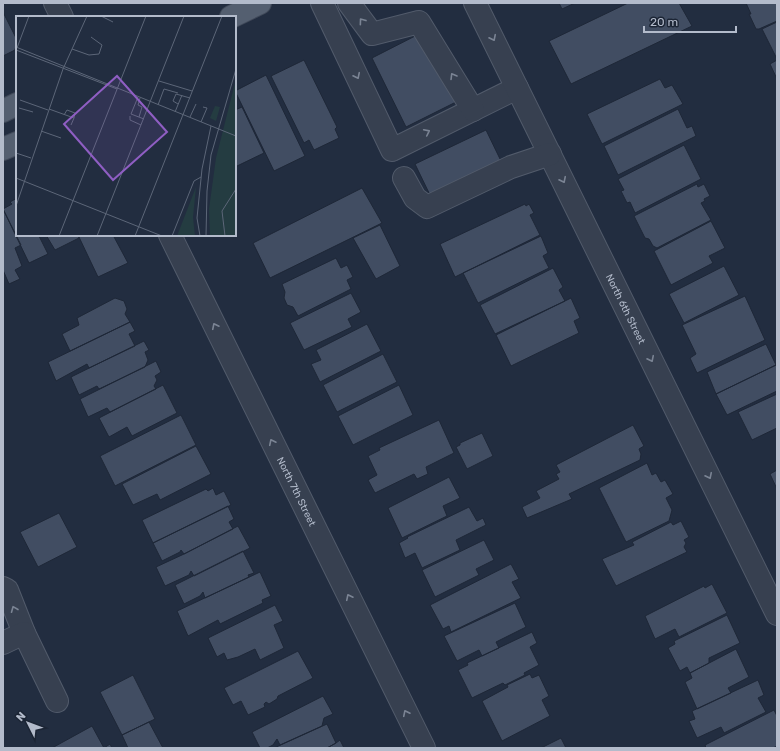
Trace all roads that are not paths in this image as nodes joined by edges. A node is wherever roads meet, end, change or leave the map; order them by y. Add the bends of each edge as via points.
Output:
1 (55, 3) edge
2 (260, 3) edge
3 (322, 3) edge
4 (349, 3) edge
5 (475, 3) edge
6 (62, 16) edge
7 (233, 16) edge
8 (518, 88) junction
9 (16, 104) edge
10 (473, 110) junction
11 (3, 111) edge
12 (16, 144) edge
13 (3, 150) edge
14 (550, 154) junction
15 (404, 178) dead end
16 (170, 236) edge
17 (3, 588) edge
18 (777, 614) edge
19 (24, 633) junction
20 (3, 643) edge
21 (57, 701) dead end
22 (424, 748) edge

1 - 6 street
2 - 7 main road
3 -> 10 street via 392,150
10 -> 4 street via 419,22 372,34
5 -> 8 street, North 6th Street
8 - 10 street
8 - 14 street, North 6th Street
9 - 11 main road
12 - 13 main road
14 - 15 street via 511,167 427,207 415,198
14 -> 18 street, North 6th Street
22 -> 16 street, North 7th Street
19 -> 17 street via 7,590
19 - 20 street
19 - 21 street

